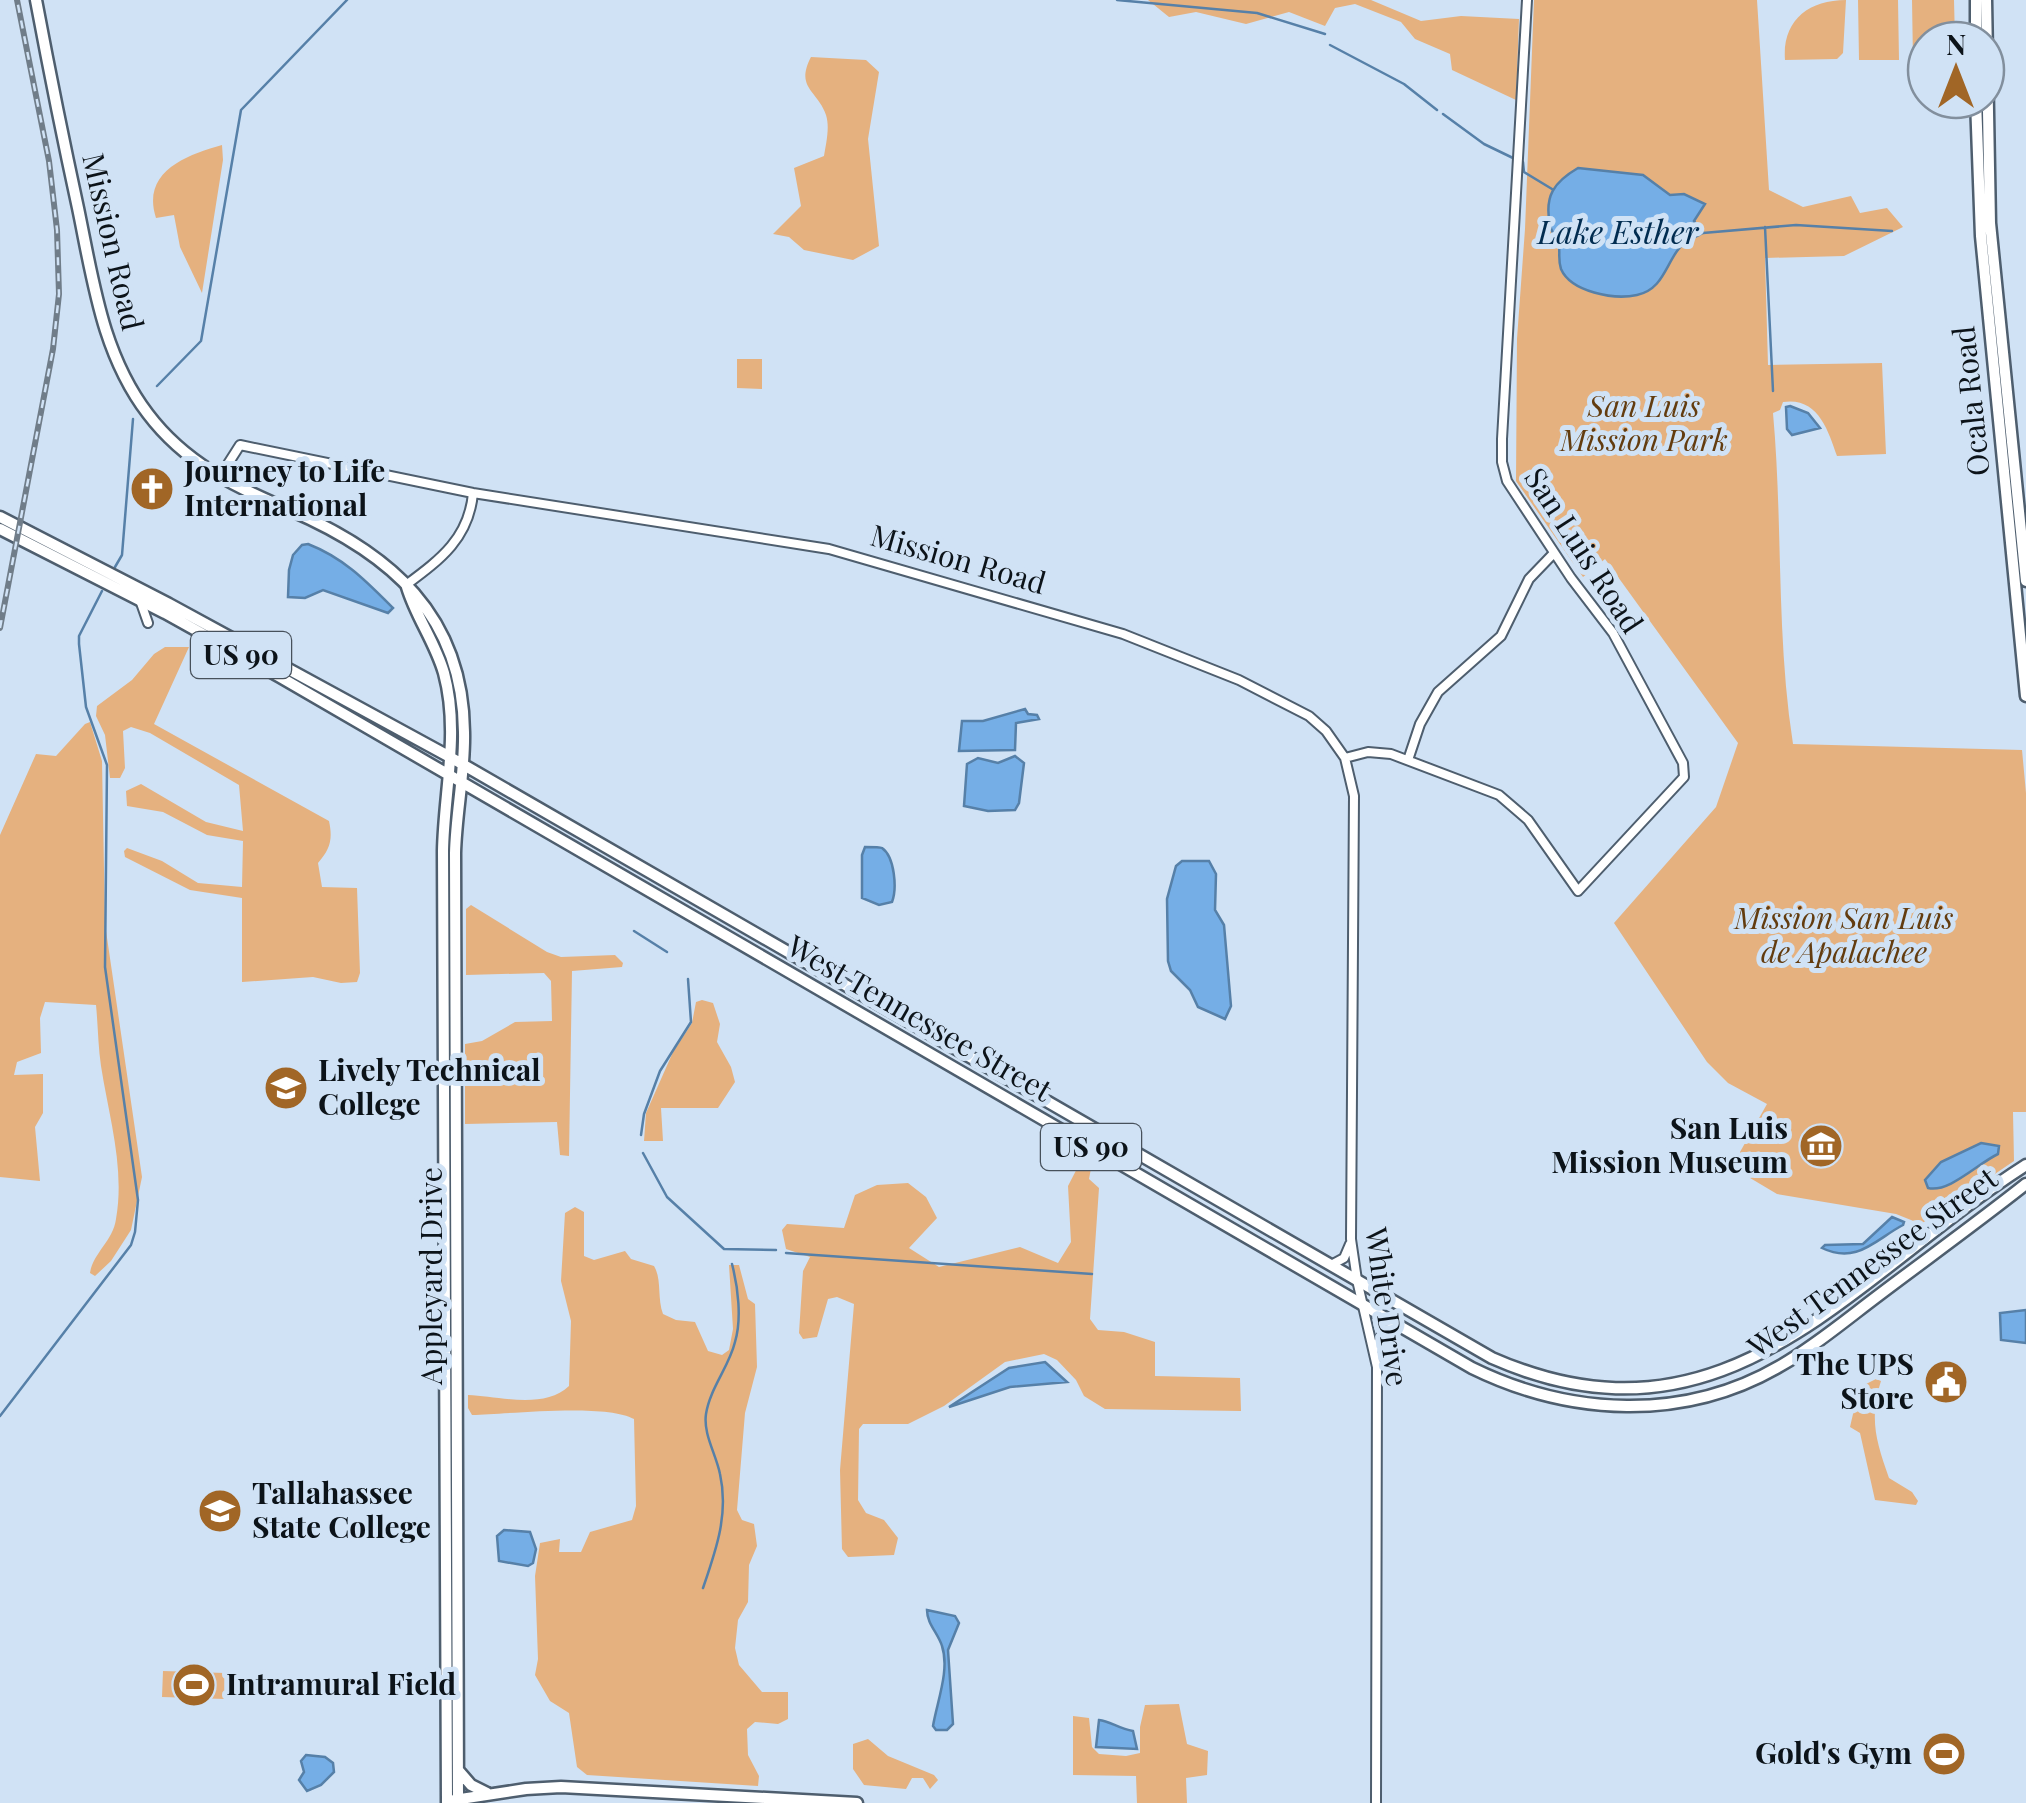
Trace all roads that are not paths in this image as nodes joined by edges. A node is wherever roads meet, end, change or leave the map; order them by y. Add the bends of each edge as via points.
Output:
1 (36, 0) edge
2 (1527, 0) edge
3 (1981, 120) edge
4 (1998, 368) junction
5 (219, 478) junction
6 (473, 492) junction
7 (0, 518) edge
8 (0, 529) edge
9 (1554, 553) junction
10 (88, 568) junction
11 (2026, 581) edge
12 (406, 584) junction
13 (139, 599) junction
14 (148, 623) dead end
15 (2023, 629) edge
16 (274, 662) junction
17 (257, 664) junction
18 (2026, 696) edge
19 (378, 717) junction
20 (351, 719) junction
21 (451, 720) junction
22 (430, 746) junction
23 (450, 758) junction
24 (1345, 758) junction
25 (1408, 760) junction
26 (462, 764) junction
27 (448, 776) junction
28 (460, 783) junction
29 (478, 793) junction
30 (456, 819) junction
31 (565, 823) junction
32 (537, 827) junction
33 (720, 912) junction
34 (713, 928) junction
35 (450, 984) junction
36 (905, 1020) junction
37 (897, 1035) junction
38 (1032, 1092) junction
39 (1022, 1106) junction
40 (1156, 1165) junction
41 (2026, 1165) edge
42 (1133, 1172) junction
43 (2026, 1184) edge
44 (1942, 1226) junction
45 (1351, 1240) junction
46 (1953, 1240) junction
47 (1330, 1265) junction
48 (1357, 1280) junction
49 (1363, 1304) junction
50 (1816, 1320) junction
51 (1401, 1326) junction
52 (1826, 1334) junction
53 (1772, 1350) junction
54 (1375, 1353) junction
55 (1496, 1360) junction
56 (1472, 1368) junction
57 (1764, 1374) junction
58 (452, 1653) junction
59 (458, 1770) junction
60 (488, 1794) junction
61 (451, 1802) edge
62 (856, 1803) edge
63 (1376, 1803) edge

1 - 5 main road, Mission Road via 111,348 150,418
2 - 9 street, San Luis Road via 1502,462 1507,481
3 - 4 main road, Ocala Road
4 - 11 main road, Ocala Road
4 - 15 main road, Ocala Road
5 - 6 street, Mission Road via 240,445
5 - 12 main road, Mission Road via 343,534
6 - 12 street via 455,544
6 - 24 street, Mission Road via 829,549 1123,634 1299,710
7 - 10 main road, West Tennessee Street / US 90
8 - 10 main road
9 - 25 street via 1529,578 1495,643 1438,692
9 - 25 street, San Luis Road via 1612,634 1684,768 1681,782 1578,891 1508,800
10 - 13 main road, West Tennessee Street / US 90
10 - 16 main road, West Tennessee Street / US 90
12 - 21 main road, Appleyard Drive via 439,657
12 - 26 main road, Appleyard Drive via 434,619 454,664 463,706
13 - 14 street
13 - 17 main road, West Tennessee Street / US 90
15 - 18 main road, Ocala Road
16 - 17 main road
16 - 19 main road, West Tennessee Street / US 90
17 - 20 main road, West Tennessee Street / US 90
19 - 20 main road
19 - 22 main road, West Tennessee Street / US 90
20 - 27 main road, West Tennessee Street / US 90
21 - 22 main road via 444,740
21 - 23 main road, Appleyard Drive
22 - 23 main road, West Tennessee Street / US 90
23 - 26 main road, West Tennessee Street / US 90
23 - 27 main road, Appleyard Drive
24 - 25 street via 1377,752
24 - 45 street, White Drive via 1354,812
26 - 28 main road, Appleyard Drive
26 - 31 main road, West Tennessee Street / US 90
27 - 28 main road, West Tennessee Street / US 90
27 - 35 main road, Appleyard Drive via 442,851
28 - 29 main road, West Tennessee Street / US 90
28 - 30 main road, Appleyard Drive
29 - 30 street via 465,800
29 - 32 main road, West Tennessee Street / US 90
30 - 35 main road, Appleyard Drive
31 - 32 main road
31 - 33 main road, West Tennessee Street / US 90
32 - 34 main road, West Tennessee Street / US 90
33 - 34 main road
33 - 36 main road, West Tennessee Street / US 90
34 - 37 main road, West Tennessee Street / US 90
35 - 58 main road, Appleyard Drive
36 - 37 main road
36 - 38 main road, West Tennessee Street / US 90
37 - 39 main road, West Tennessee Street / US 90
38 - 39 main road
38 - 40 main road, West Tennessee Street / US 90
39 - 42 main road, West Tennessee Street / US 90
40 - 42 main road
40 - 47 main road, West Tennessee Street / US 90
41 - 44 main road, West Tennessee Street / US 90
42 - 49 main road, West Tennessee Street / US 90
43 - 46 main road, West Tennessee Street / US 90
44 - 46 main road
44 - 50 main road, West Tennessee Street / US 90
45 - 47 street via 1344,1258
45 - 48 street, White Drive
46 - 52 main road, West Tennessee Street / US 90
47 - 48 main road, West Tennessee Street / US 90
48 - 49 street, White Drive
48 - 55 main road, West Tennessee Street / US 90
49 - 51 main road, West Tennessee Street / US 90
49 - 54 street, White Drive
50 - 52 main road
50 - 53 main road, West Tennessee Street / US 90
51 - 54 street via 1384,1330
51 - 56 main road, West Tennessee Street / US 90
52 - 57 main road, West Tennessee Street / US 90
53 - 55 main road, West Tennessee Street / US 90 via 1720,1374 1630,1390 1568,1384
53 - 57 main road
54 - 63 street, White Drive
55 - 56 main road
56 - 57 main road, West Tennessee Street / US 90 via 1544,1396 1618,1407 1691,1400
58 - 59 main road, Appleyard Drive
58 - 61 main road, Appleyard Drive
59 - 60 main road
59 - 61 main road, Appleyard Drive
60 - 61 main road
60 - 62 main road via 561,1787

